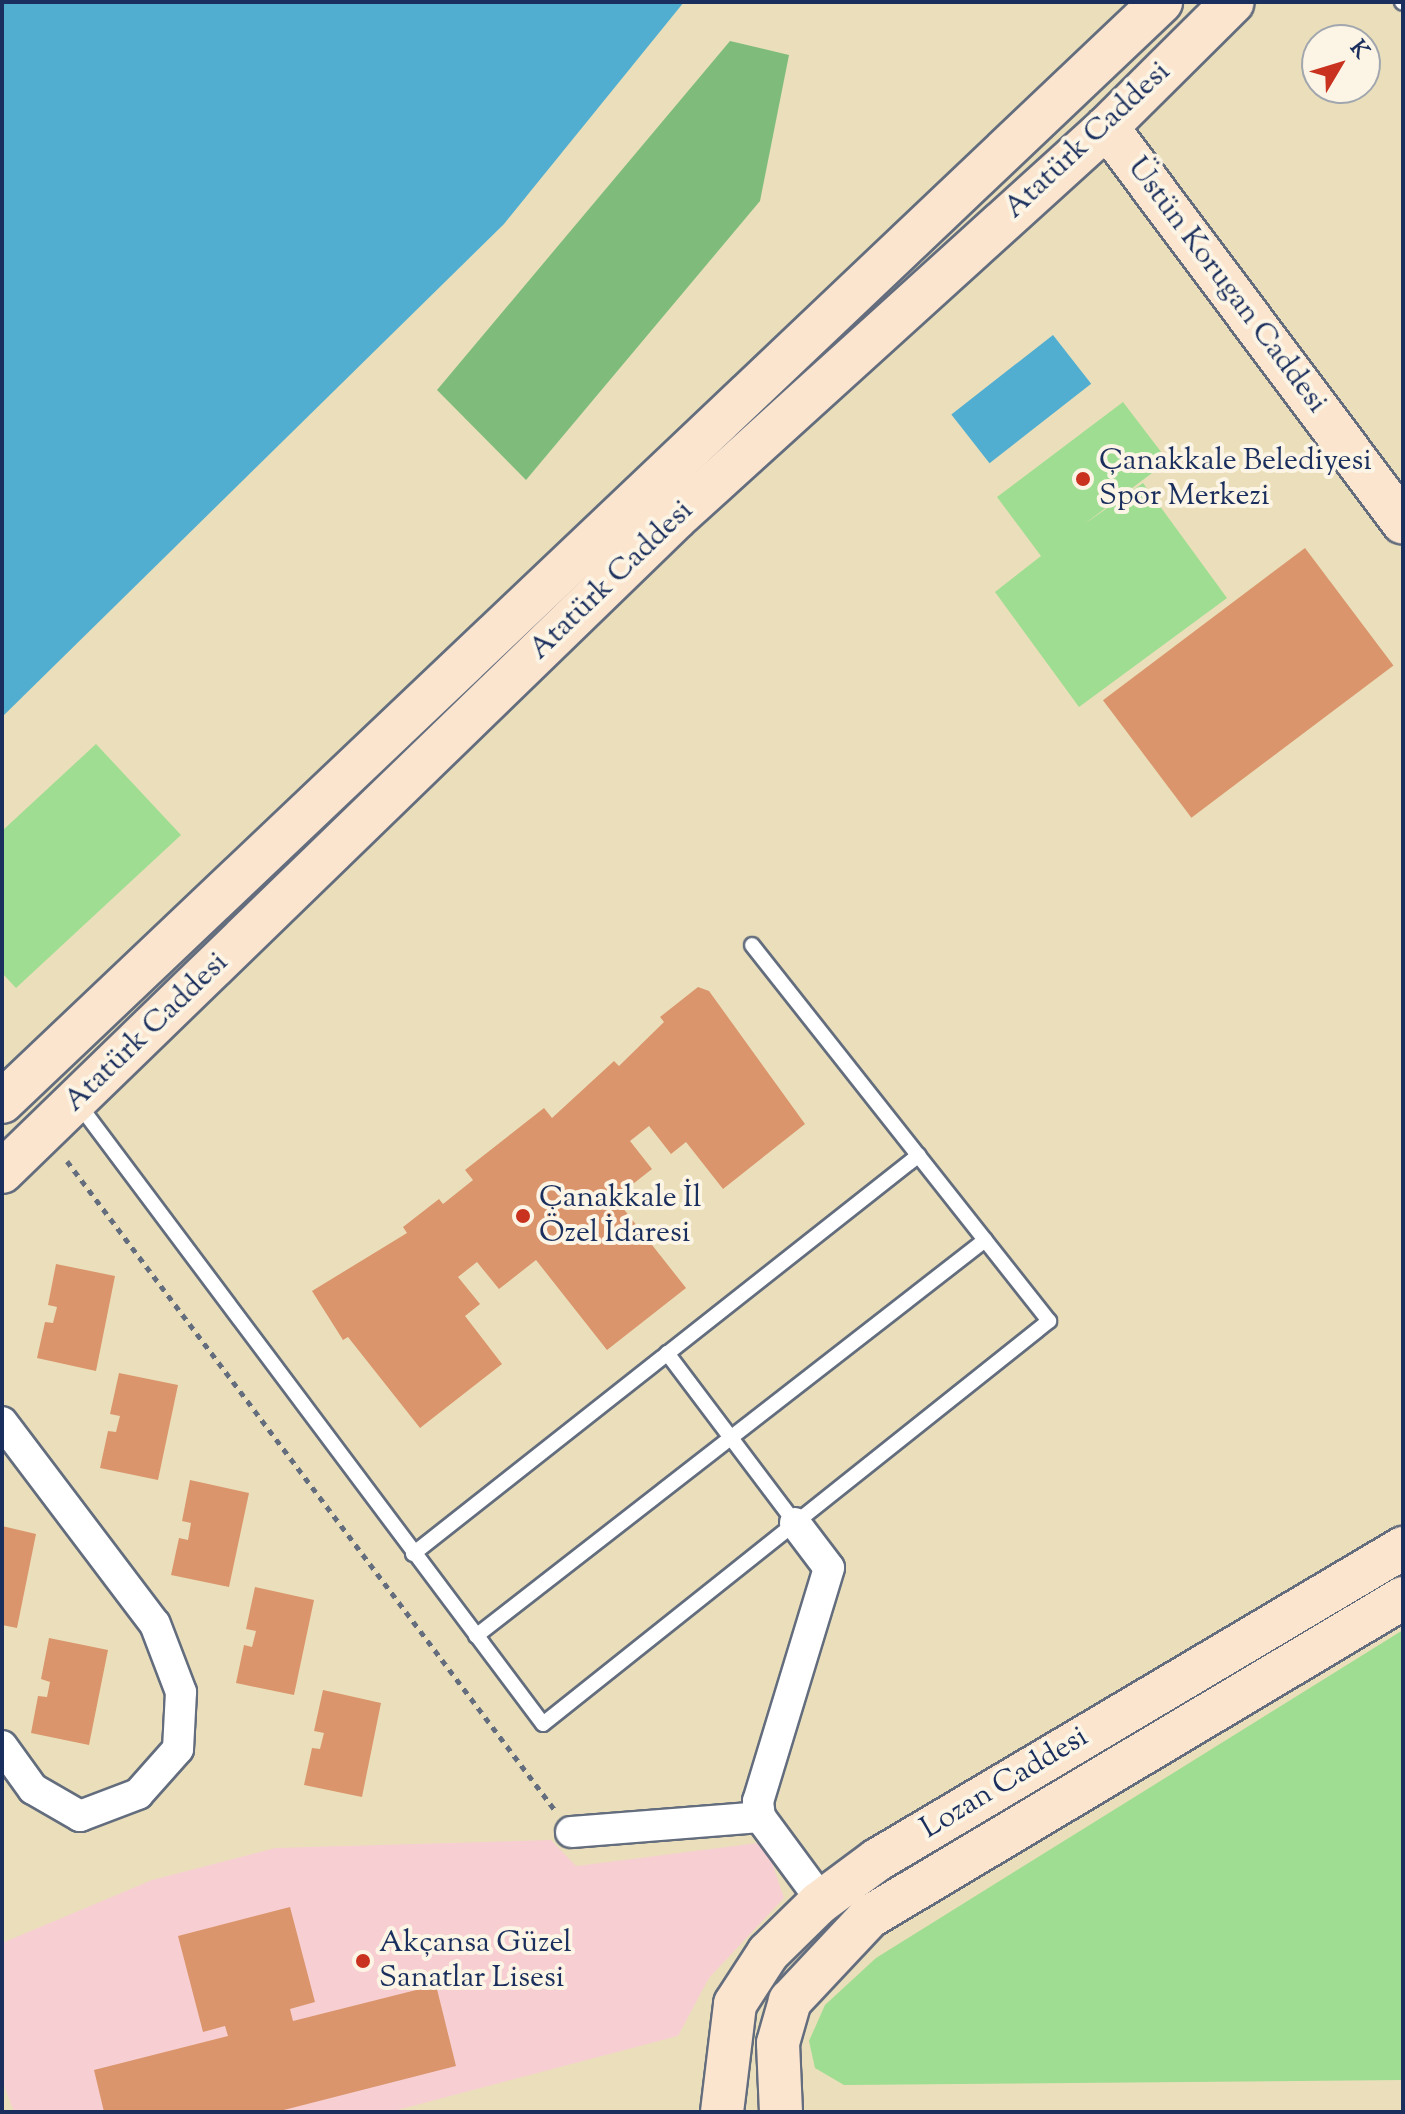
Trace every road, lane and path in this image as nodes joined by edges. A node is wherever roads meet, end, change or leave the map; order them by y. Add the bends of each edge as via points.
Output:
1 (1161, 2) edge
2 (1233, 2) edge
3 (1107, 127) junction
4 (1403, 523) edge
5 (752, 945) dead end
6 (2, 1102) edge
7 (76, 1102) junction
8 (45, 1132) junction
9 (919, 1155) junction
10 (2, 1172) edge
11 (985, 1240) junction
12 (667, 1353) junction
13 (2, 1422) edge
14 (731, 1437) junction
15 (795, 1523) junction
16 (1403, 1548) edge
17 (413, 1554) junction
18 (1403, 1598) edge
19 (476, 1636) junction
20 (2, 1746) edge
21 (760, 1817) junction
22 (571, 1832) joint
23 (822, 1901) junction
24 (722, 2112) edge
25 (781, 2112) edge

1 - 6 main road, Atatürk Caddesi
2 - 3 main road, Atatürk Caddesi
3 - 4 main road, Üstün Korugan Caddesi
3 - 7 main road, Atatürk Caddesi via 676,518
5 - 9 lane
7 - 8 main road, Atatürk Caddesi
7 - 17 lane
8 - 10 main road, Atatürk Caddesi
8 - 22 path
9 - 11 lane
9 - 12 lane
11 - 14 lane
11 - 15 lane via 1049,1321
12 - 14 lane
12 - 17 lane
13 - 20 street via 155,1624 181,1692 178,1749 138,1794 80,1816 33,1789
14 - 15 lane
14 - 19 lane
15 - 19 lane via 543,1724
15 - 21 street via 829,1568 758,1801
16 - 23 main road, Lozan Caddesi via 877,1860
17 - 19 lane
18 - 25 main road, Lozan Caddesi via 869,1917 790,2001 778,2043
21 - 22 street
21 - 23 street
23 - 24 main road, Lozan Caddesi via 768,1953 735,2004

